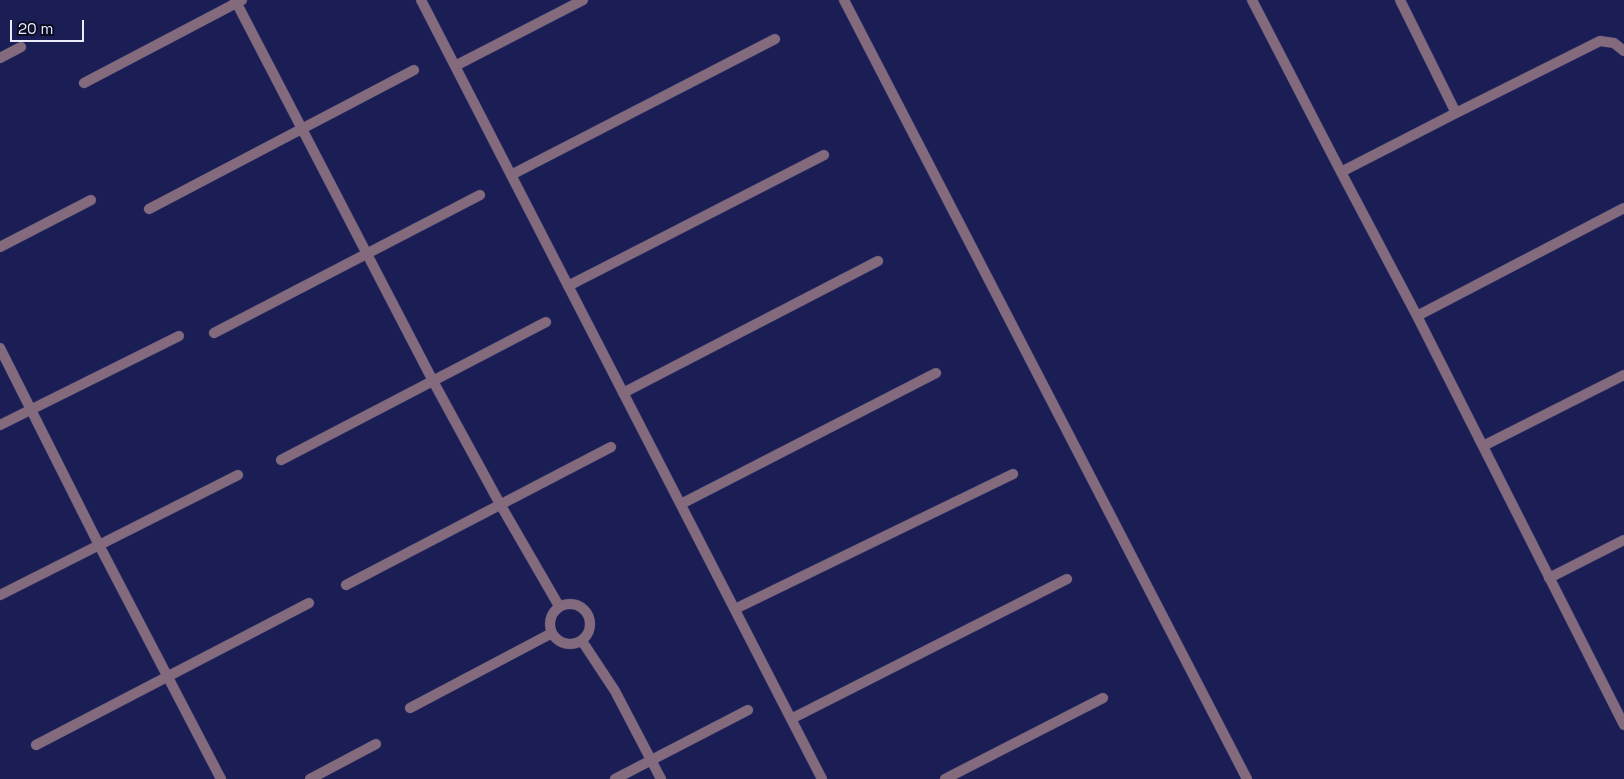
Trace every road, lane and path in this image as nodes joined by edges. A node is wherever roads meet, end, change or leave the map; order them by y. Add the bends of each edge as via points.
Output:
1 (421, 0) edge
2 (582, 0) edge
3 (844, 0) edge
4 (1252, 0) edge
5 (1400, 0) edge
6 (238, 1) edge
7 (775, 39) dead end
8 (21, 47) dead end
9 (1624, 51) edge
10 (0, 58) edge
11 (455, 66) junction
12 (414, 70) dead end
13 (84, 83) dead end
14 (1456, 113) junction
15 (302, 129) junction
16 (824, 154) dead end
17 (1341, 172) junction
18 (511, 175) junction
19 (480, 194) dead end
20 (91, 200) dead end
21 (1624, 208) edge
22 (149, 209) dead end
23 (0, 247) edge
24 (366, 253) junction
25 (878, 261) dead end
26 (568, 286) junction
27 (1417, 316) junction
28 (546, 322) dead end
29 (214, 333) dead end
30 (179, 336) dead end
31 (0, 348) edge
32 (936, 372) dead end
33 (1624, 375) edge
34 (433, 381) junction
35 (623, 393) junction
36 (31, 410) junction
37 (0, 426) edge
38 (1483, 446) junction
39 (611, 447) dead end
40 (281, 460) dead end
41 (1013, 474) dead end
42 (238, 475) dead end
43 (500, 504) junction
44 (681, 504) junction
45 (1624, 540) edge
46 (99, 545) junction
47 (1549, 578) junction
48 (1067, 579) dead end
49 (346, 585) dead end
50 (0, 595) edge
51 (309, 603) dead end
52 (560, 606) junction
53 (735, 609) junction
54 (552, 634) junction
55 (582, 641) junction
56 (168, 677) junction
57 (1103, 698) dead end
58 (410, 708) dead end
59 (1620, 709) edge
60 (748, 710) dead end
61 (791, 719) junction
62 (1624, 725) edge
63 (376, 744) dead end
64 (36, 745) dead end
65 (651, 760) junction
66 (221, 779) edge
67 (310, 779) edge
68 (615, 779) edge
69 (661, 779) edge
70 (822, 779) edge
71 (945, 779) edge
72 (1247, 779) edge

1 - 11 street
2 - 11 street
3 - 72 street
4 - 17 street
5 - 14 street
6 - 13 street
6 - 15 street
7 - 18 street
8 - 10 street
9 - 14 street via 1614,43 1600,41
11 - 18 street
12 - 15 street
14 - 17 street
15 - 22 street
15 - 24 street
16 - 26 street
17 - 27 street
18 - 26 street
19 - 24 street
20 - 23 street
21 - 27 street
24 - 29 street
24 - 34 street
25 - 35 street
26 - 35 street
27 - 38 street
28 - 34 street
30 - 36 street
31 - 36 street
32 - 44 street
33 - 38 street
34 - 40 street
34 - 43 street
35 - 44 street
36 - 37 street
36 - 46 street
38 - 47 street
39 - 43 street
41 - 53 street
42 - 46 street
43 - 49 street
43 - 52 street
44 - 53 street
45 - 47 street
46 - 50 street
46 - 56 street
47 - 59 street
48 - 61 street
51 - 56 street
52 - 54 street via 552,613
52 - 55 street via 570,603 588,613 591,622
53 - 61 street
54 - 55 street via 560,642
54 - 58 street
55 - 65 street via 615,691
56 - 64 street
56 - 66 street
57 - 71 street
59 - 62 street
60 - 65 street
61 - 70 street
63 - 67 street
65 - 68 street
65 - 69 street

